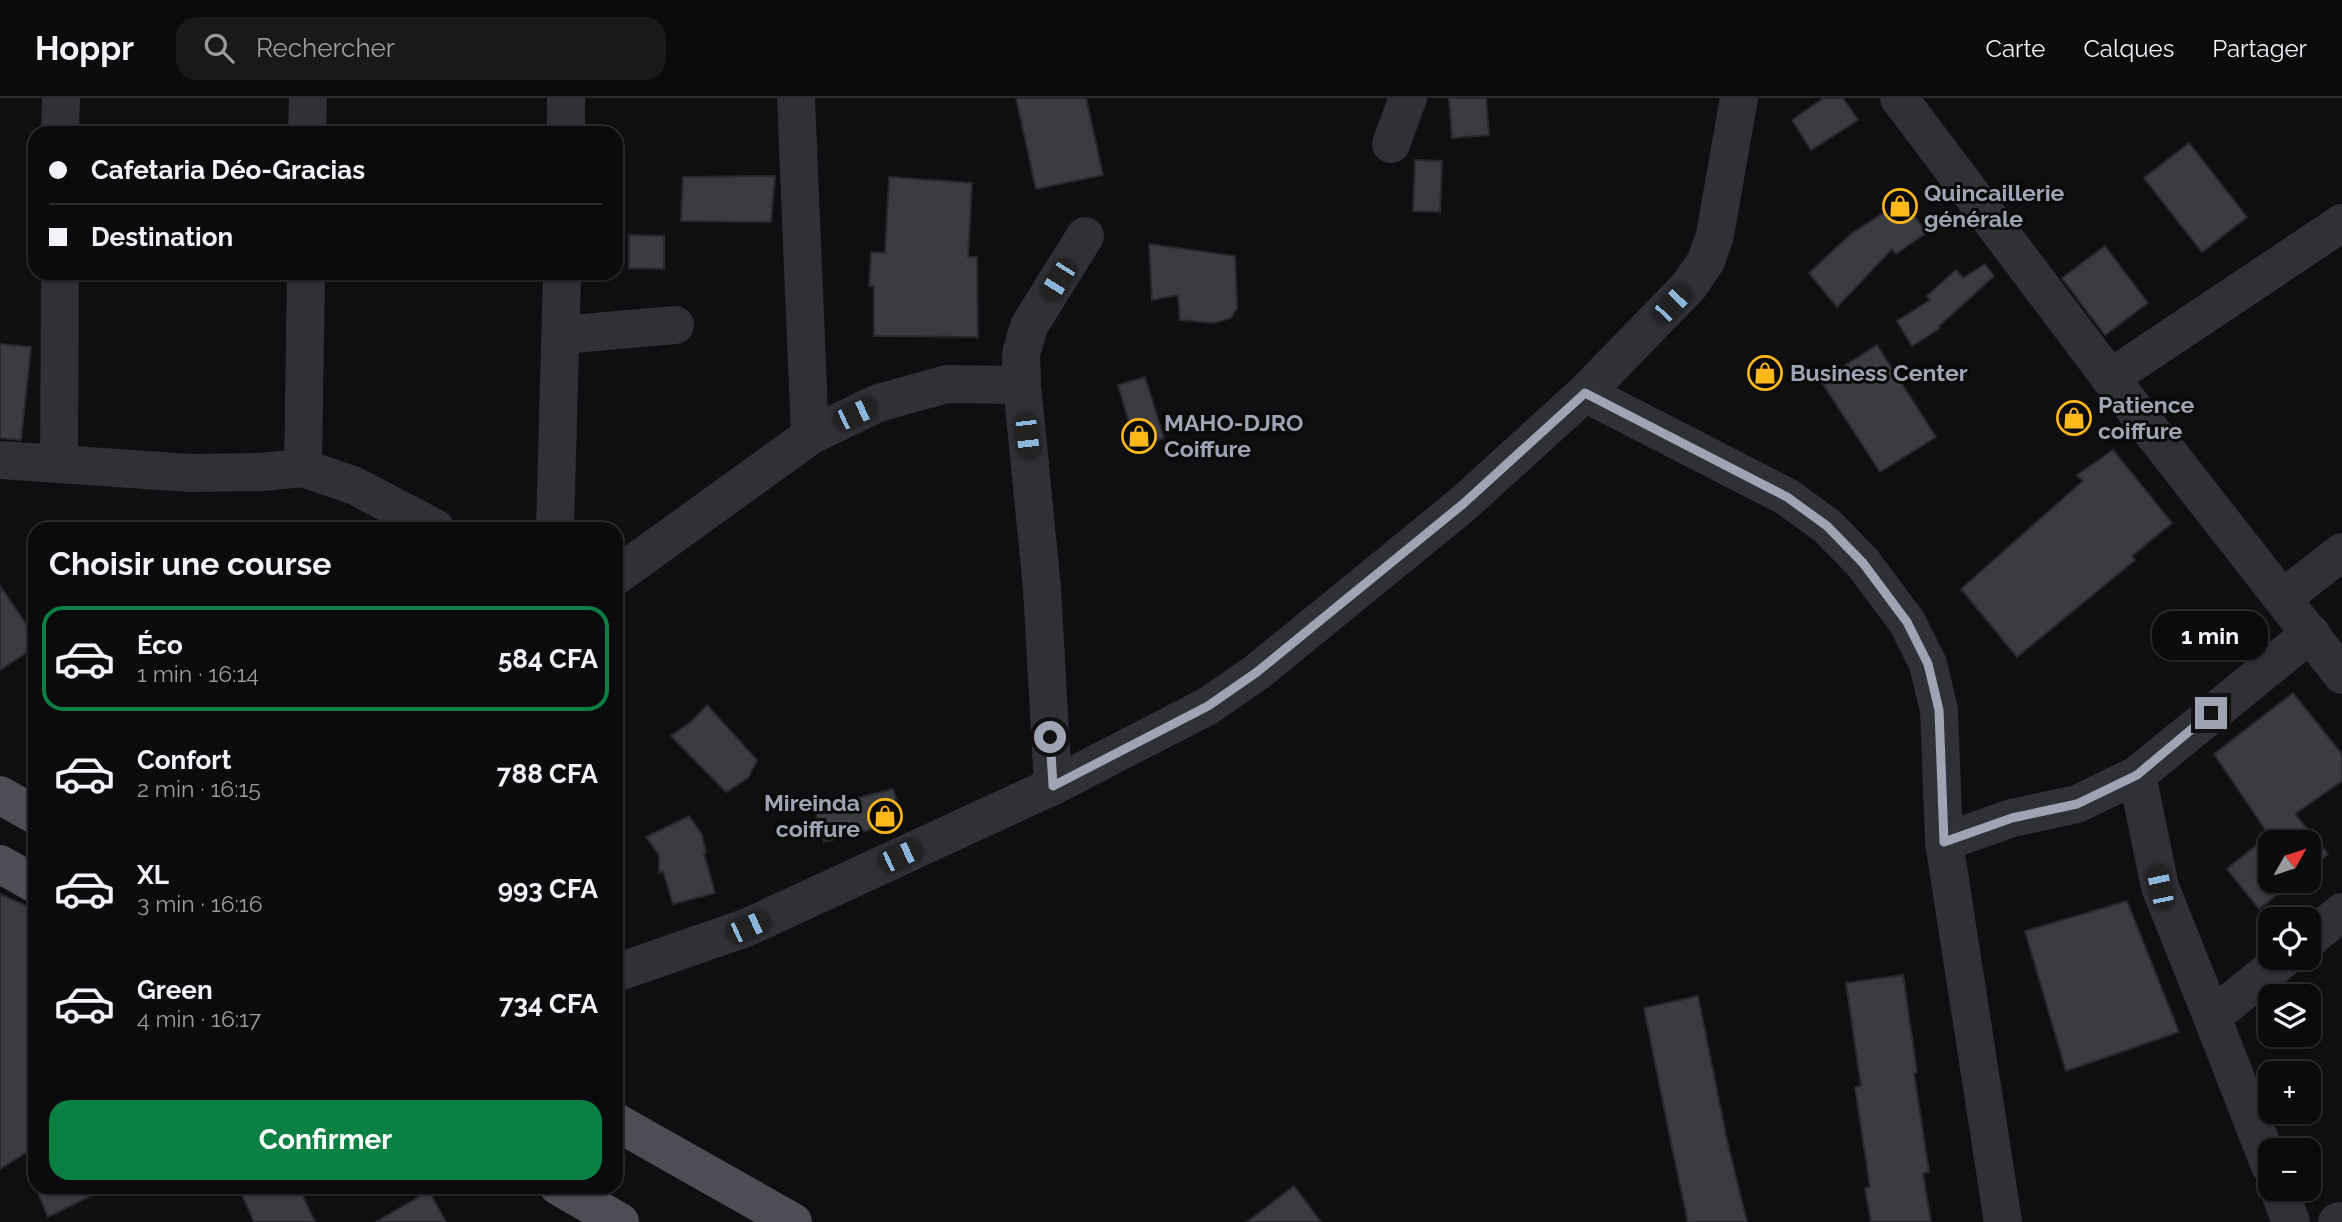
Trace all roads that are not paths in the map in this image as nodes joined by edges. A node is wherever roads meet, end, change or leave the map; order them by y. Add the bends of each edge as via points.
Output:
1 (61, 98) edge
2 (307, 98) edge
3 (566, 98) edge
4 (796, 98) edge
5 (1408, 98) edge
6 (1739, 98) edge
7 (1903, 100) edge
8 (60, 126) edge
9 (307, 126) edge
10 (566, 126) edge
11 (1391, 144) dead end
12 (2342, 223) edge
13 (1085, 236) dead end
14 (60, 280) edge
15 (306, 280) edge
16 (562, 280) edge
17 (675, 325) dead end
18 (561, 335) junction
19 (2110, 378) junction
20 (1022, 385) junction
21 (1585, 393) junction
22 (810, 436) junction
23 (0, 460) edge
24 (59, 463) junction
25 (303, 468) junction
26 (424, 522) edge
27 (555, 522) edge
28 (2342, 552) edge
29 (623, 571) edge
30 (2283, 598) junction
31 (2311, 633) junction
32 (2342, 675) edge
33 (2137, 775) junction
34 (1053, 786) junction
35 (0, 795) edge
36 (28, 811) edge
37 (1944, 842) junction
38 (0, 864) edge
39 (28, 880) edge
40 (2342, 912) edge
41 (2321, 929) edge
42 (2270, 970) edge
43 (623, 971) edge
44 (2212, 1017) junction
45 (623, 1126) edge
46 (2259, 1138) edge
47 (569, 1194) edge
48 (2283, 1201) edge
49 (599, 1217) edge
50 (2342, 1221) edge
51 (793, 1222) edge
52 (2003, 1222) edge
53 (2291, 1222) edge
54 (2337, 1222) edge

1 - 8 street
2 - 9 street
3 - 10 street
4 - 22 street
5 - 11 street
6 - 21 street via 1715,235 1706,261 1689,286
7 - 19 street
12 - 19 street
13 - 20 street via 1029,326 1021,354
14 - 24 street
15 - 25 street
16 - 18 street
17 - 18 street
18 - 27 street
19 - 30 street
20 - 22 street via 947,384 878,403
20 - 34 street via 1042,588
21 - 34 street via 1463,504 1257,672 1208,706
21 - 37 street via 1787,497 1827,526 1863,563 1907,622 1928,664 1939,710
22 - 29 street
23 - 24 street
24 - 25 street via 190,473
25 - 26 street via 355,486
28 - 30 street
30 - 31 street
31 - 32 street
31 - 33 street
33 - 37 street via 2077,804 2012,818
33 - 44 street via 2160,887
34 - 43 street via 748,927
35 - 36 main road
37 - 52 street
38 - 39 main road
40 - 41 street
42 - 44 street
44 - 46 street
45 - 51 main road
47 - 49 main road
48 - 53 street
50 - 54 street

